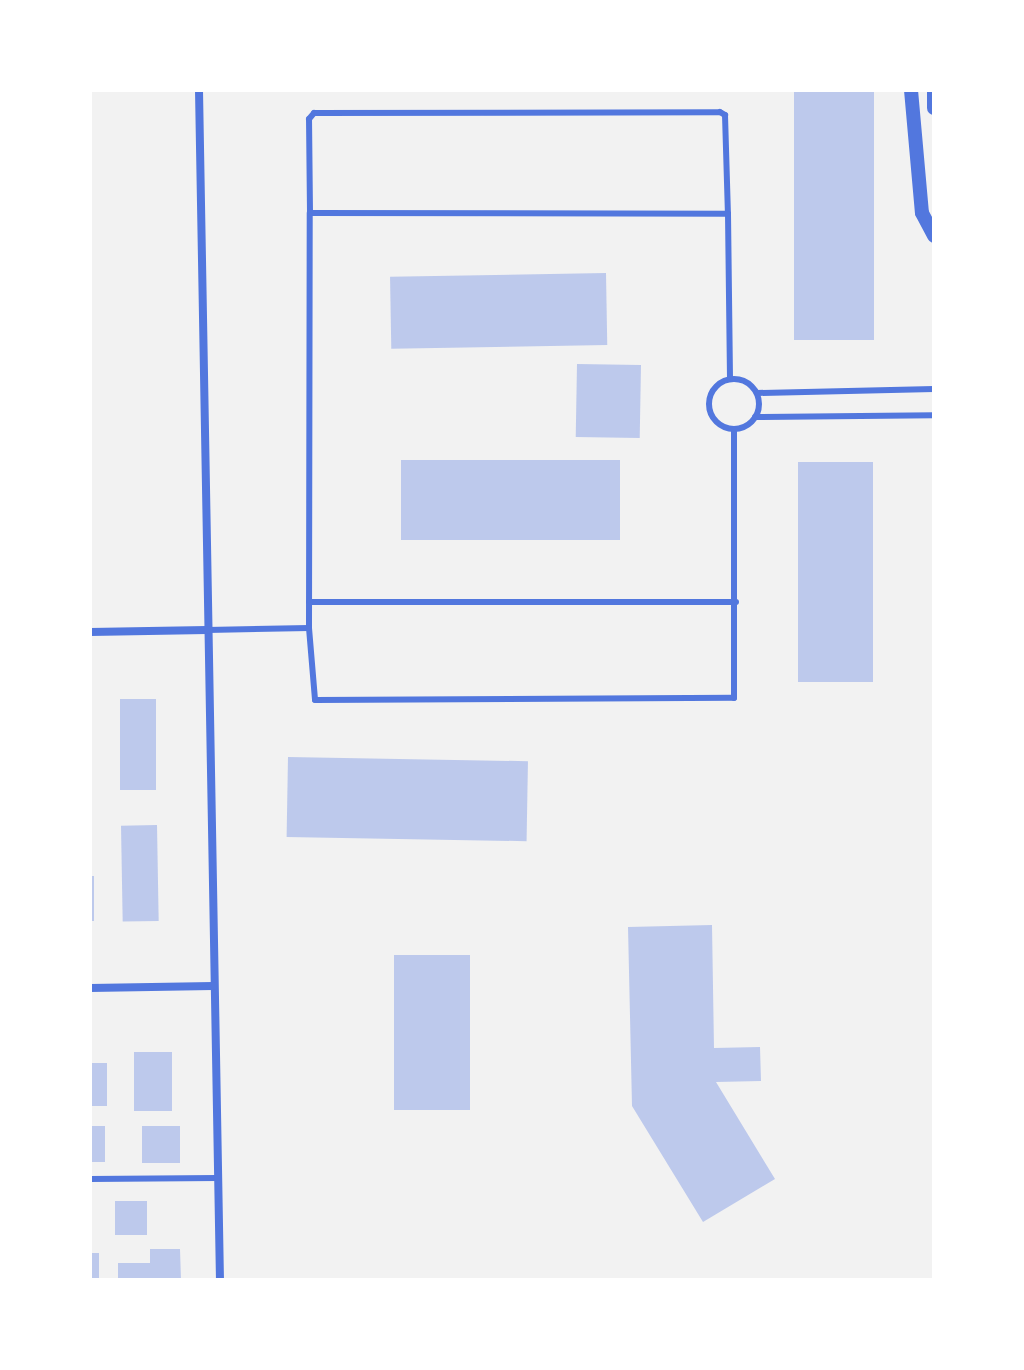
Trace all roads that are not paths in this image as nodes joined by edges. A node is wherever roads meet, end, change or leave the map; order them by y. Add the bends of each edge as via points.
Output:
1 (199, 90) edge
2 (911, 90) edge
3 (934, 90) edge
4 (934, 108) edge
5 (310, 213) junction
6 (728, 214) junction
7 (934, 236) edge
8 (730, 379) junction
9 (934, 389) edge
10 (757, 393) junction
11 (934, 415) edge
12 (755, 417) junction
13 (734, 429) junction
14 (309, 602) junction
15 (736, 602) junction
16 (309, 628) junction
17 (207, 630) junction
18 (90, 632) edge
19 (213, 986) junction
20 (90, 988) edge
21 (217, 1178) junction
22 (90, 1179) edge
23 (220, 1280) edge

1 - 17 street
2 - 7 street via 922,213
3 - 4 street
5 - 6 lane
5 - 6 lane via 309,119 314,113 720,112 725,115
5 - 14 lane
6 - 8 lane
8 - 10 lane via 746,382
8 - 13 lane via 711,394 709,410 718,424
9 - 10 lane
10 - 12 lane
11 - 12 lane
12 - 13 lane
13 - 15 lane
14 - 15 lane
14 - 16 lane
15 - 16 lane via 734,698 315,700
16 - 17 lane
17 - 18 street
17 - 19 street
19 - 20 street
19 - 21 street
21 - 22 lane
21 - 23 street

